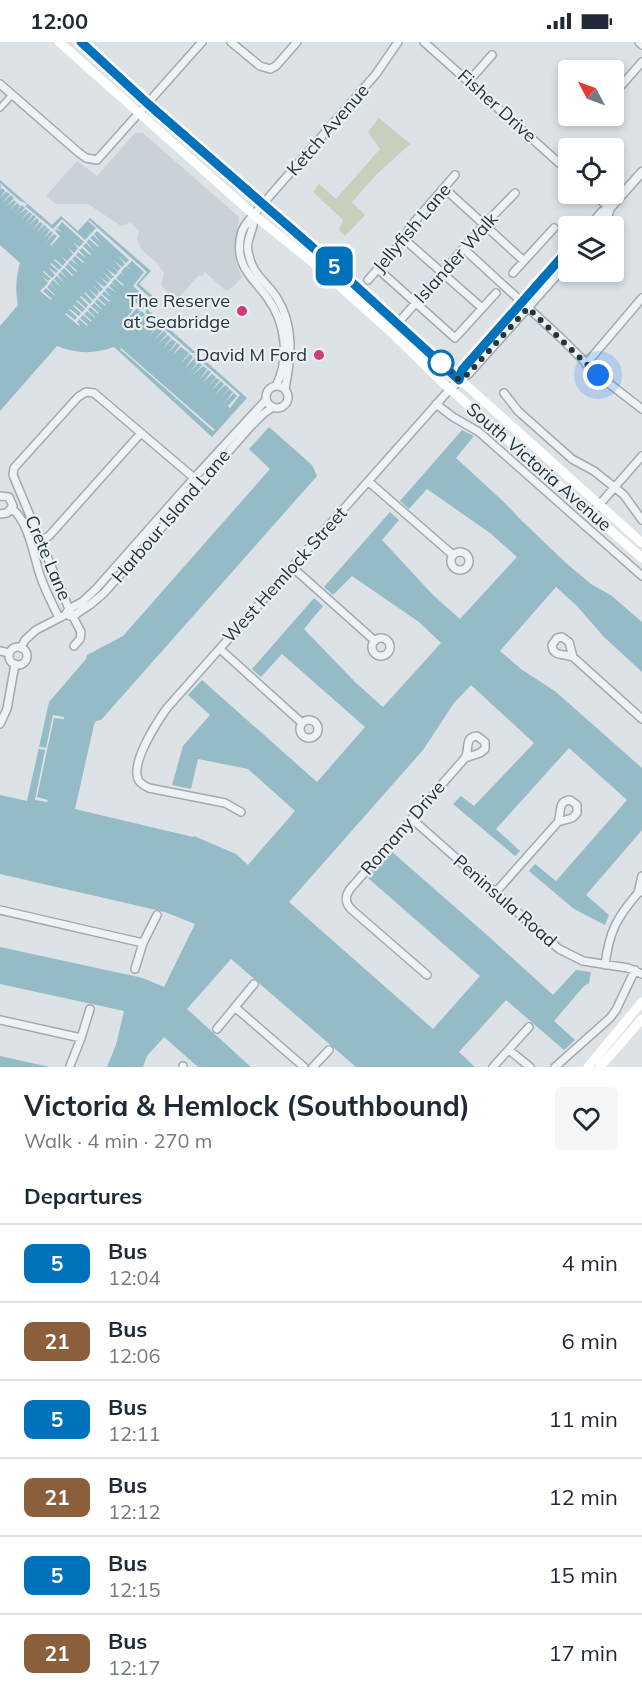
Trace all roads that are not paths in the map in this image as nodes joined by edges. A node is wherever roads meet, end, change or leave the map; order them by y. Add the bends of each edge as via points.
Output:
1 (59, 42) edge
2 (81, 42) edge
3 (202, 42) edge
4 (231, 42) edge
5 (297, 42) edge
6 (398, 42) edge
7 (424, 42) edge
8 (639, 42) edge
9 (642, 45) edge
10 (492, 55) dead end
11 (642, 62) edge
12 (469, 81) junction
13 (624, 82) edge
14 (0, 84) edge
15 (12, 94) junction
16 (147, 103) junction
17 (0, 108) edge
18 (139, 112) junction
19 (558, 162) edge
20 (642, 172) edge
21 (455, 176) dead end
22 (444, 188) junction
23 (515, 193) dead end
24 (605, 204) edge
25 (262, 205) junction
26 (610, 208) junction
27 (254, 215) junction
28 (599, 216) edge
29 (607, 216) edge
30 (484, 225) junction
31 (554, 228) dead end
32 (404, 239) junction
33 (464, 249) junction
34 (524, 261) junction
35 (558, 263) edge
36 (378, 269) junction
37 (558, 272) edge
38 (443, 273) junction
39 (513, 273) dead end
40 (369, 280) dead end
41 (496, 293) dead end
42 (642, 298) edge
43 (416, 303) junction
44 (525, 305) junction
45 (482, 308) junction
46 (639, 308) edge
47 (398, 323) junction
48 (586, 364) junction
49 (459, 380) junction
50 (276, 386) junction
51 (285, 389) junction
52 (450, 389) junction
53 (504, 393) dead end
54 (266, 400) junction
55 (436, 404) junction
56 (273, 407) junction
57 (642, 409) edge
58 (141, 432) junction
59 (642, 456) edge
60 (197, 481) junction
61 (369, 482) junction
62 (615, 487) junction
63 (0, 496) edge
64 (599, 505) junction
65 (12, 509) junction
66 (592, 513) junction
67 (0, 514) edge
68 (642, 520) edge
69 (42, 540) junction
70 (642, 543) edge
71 (453, 555) dead end
72 (642, 558) edge
73 (292, 567) junction
74 (642, 576) edge
75 (66, 615) junction
76 (375, 641) dead end
77 (74, 646) dead end
78 (21, 648) junction
79 (220, 649) junction
80 (0, 651) edge
81 (9, 653) junction
82 (573, 657) dead end
83 (15, 664) junction
84 (642, 719) edge
85 (303, 723) dead end
86 (0, 724) edge
87 (465, 758) dead end
88 (241, 812) dead end
89 (412, 819) junction
90 (558, 822) dead end
91 (642, 876) edge
92 (640, 892) edge
93 (495, 893) junction
94 (0, 910) edge
95 (158, 915) dead end
96 (142, 943) junction
97 (606, 965) junction
98 (135, 969) dead end
99 (638, 972) edge
100 (427, 975) dead end
101 (254, 984) dead end
102 (642, 1002) edge
103 (236, 1008) junction
104 (90, 1009) dead end
105 (642, 1019) edge
106 (0, 1020) edge
107 (529, 1027) dead end
108 (216, 1029) dead end
109 (81, 1038) junction
110 (329, 1050) dead end
111 (509, 1050) junction
112 (70, 1066) edge
113 (304, 1067) edge
114 (313, 1067) edge
115 (494, 1067) edge
116 (530, 1067) edge
117 (555, 1067) edge
118 (588, 1067) edge
119 (600, 1067) edge

1 - 18 main road, South Victoria Avenue
2 - 16 main road, South Victoria Avenue
3 - 16 street
4 - 5 street via 260,66 270,69
6 - 25 street, Ketch Avenue via 376,74
7 - 12 street, Fisher Drive
8 - 9 street
10 - 12 street
11 - 13 street
12 - 19 street, Fisher Drive
14 - 15 street
15 - 17 street
15 - 18 street via 78,152 98,160
16 - 18 street
16 - 25 main road, South Victoria Avenue
18 - 27 main road, South Victoria Avenue
20 - 26 street
21 - 22 street, Jellyfish Lane
22 - 30 street
22 - 32 street, Jellyfish Lane via 410,226
23 - 30 street, Islander Walk
24 - 26 street
25 - 27 street, Ketch Avenue
25 - 47 main road, South Victoria Avenue
26 - 28 street
26 - 29 street
27 - 50 street via 241,233 240,248 242,263 267,297 281,326 284,359
27 - 51 street via 247,248 250,263 277,299 289,328 291,345
27 - 52 main road, South Victoria Avenue via 311,261
30 - 33 street, Islander Walk
30 - 34 street
31 - 34 street
32 - 36 street, Jellyfish Lane
32 - 38 street
33 - 38 street, Islander Walk
33 - 44 street
34 - 39 street
35 - 44 street, West Hemlock Street
36 - 40 street, Jellyfish Lane
36 - 43 street
37 - 44 street, West Hemlock Street
38 - 43 street, Islander Walk
38 - 45 street
41 - 45 street
42 - 46 street
43 - 45 street via 455,338
43 - 47 street, Islander Walk
44 - 48 street
44 - 49 street, West Hemlock Street
46 - 48 street
47 - 49 main road, South Victoria Avenue
48 - 57 street
49 - 52 street, West Hemlock Street
49 - 64 main road, South Victoria Avenue
50 - 51 street
50 - 54 street via 269,390
51 - 56 street via 285,404
52 - 55 street, West Hemlock Street
52 - 66 main road, South Victoria Avenue
53 - 62 street via 518,411 573,459
54 - 56 street
54 - 60 street, Harbour Island Lane
55 - 61 street, West Hemlock Street
55 - 74 street via 479,432
56 - 60 street, Harbour Island Lane
58 - 60 street
58 - 69 street via 50,536
58 - 69 street, Crete Lane via 94,393 78,397 14,468
59 - 62 street
60 - 75 street, Harbour Island Lane via 96,589
61 - 71 street
61 - 73 street, West Hemlock Street
62 - 64 street
62 - 68 street
63 - 65 street via 11,500
64 - 66 street
64 - 70 main road, South Victoria Avenue
65 - 67 street
65 - 75 street via 18,513 33,548 42,581
66 - 72 main road, South Victoria Avenue
69 - 75 street, Crete Lane
73 - 76 street
73 - 79 street, West Hemlock Street
75 - 77 street, Crete Lane via 81,632
75 - 78 street, Harbour Island Lane via 36,630
78 - 81 street
78 - 83 street via 26,660
79 - 85 street
79 - 88 street, West Hemlock Street via 167,708 149,735 138,777 149,788 225,803
80 - 81 street
81 - 83 street
82 - 84 street
83 - 86 street via 7,709
87 - 89 street, Romany Drive
89 - 93 street, Peninsula Road
89 - 100 street, Romany Drive via 350,889 346,900 351,909
90 - 93 street
91 - 92 street
92 - 97 street via 614,926
93 - 97 street, Peninsula Road via 559,949 583,961
94 - 96 street
95 - 96 street
96 - 98 street
97 - 99 street, Peninsula Road
99 - 117 street via 610,1018
101 - 103 street
102 - 118 main road
103 - 108 street
103 - 113 street
104 - 109 street
105 - 119 main road
106 - 109 street
107 - 111 street
109 - 112 street
110 - 114 street
111 - 115 street
111 - 116 street

